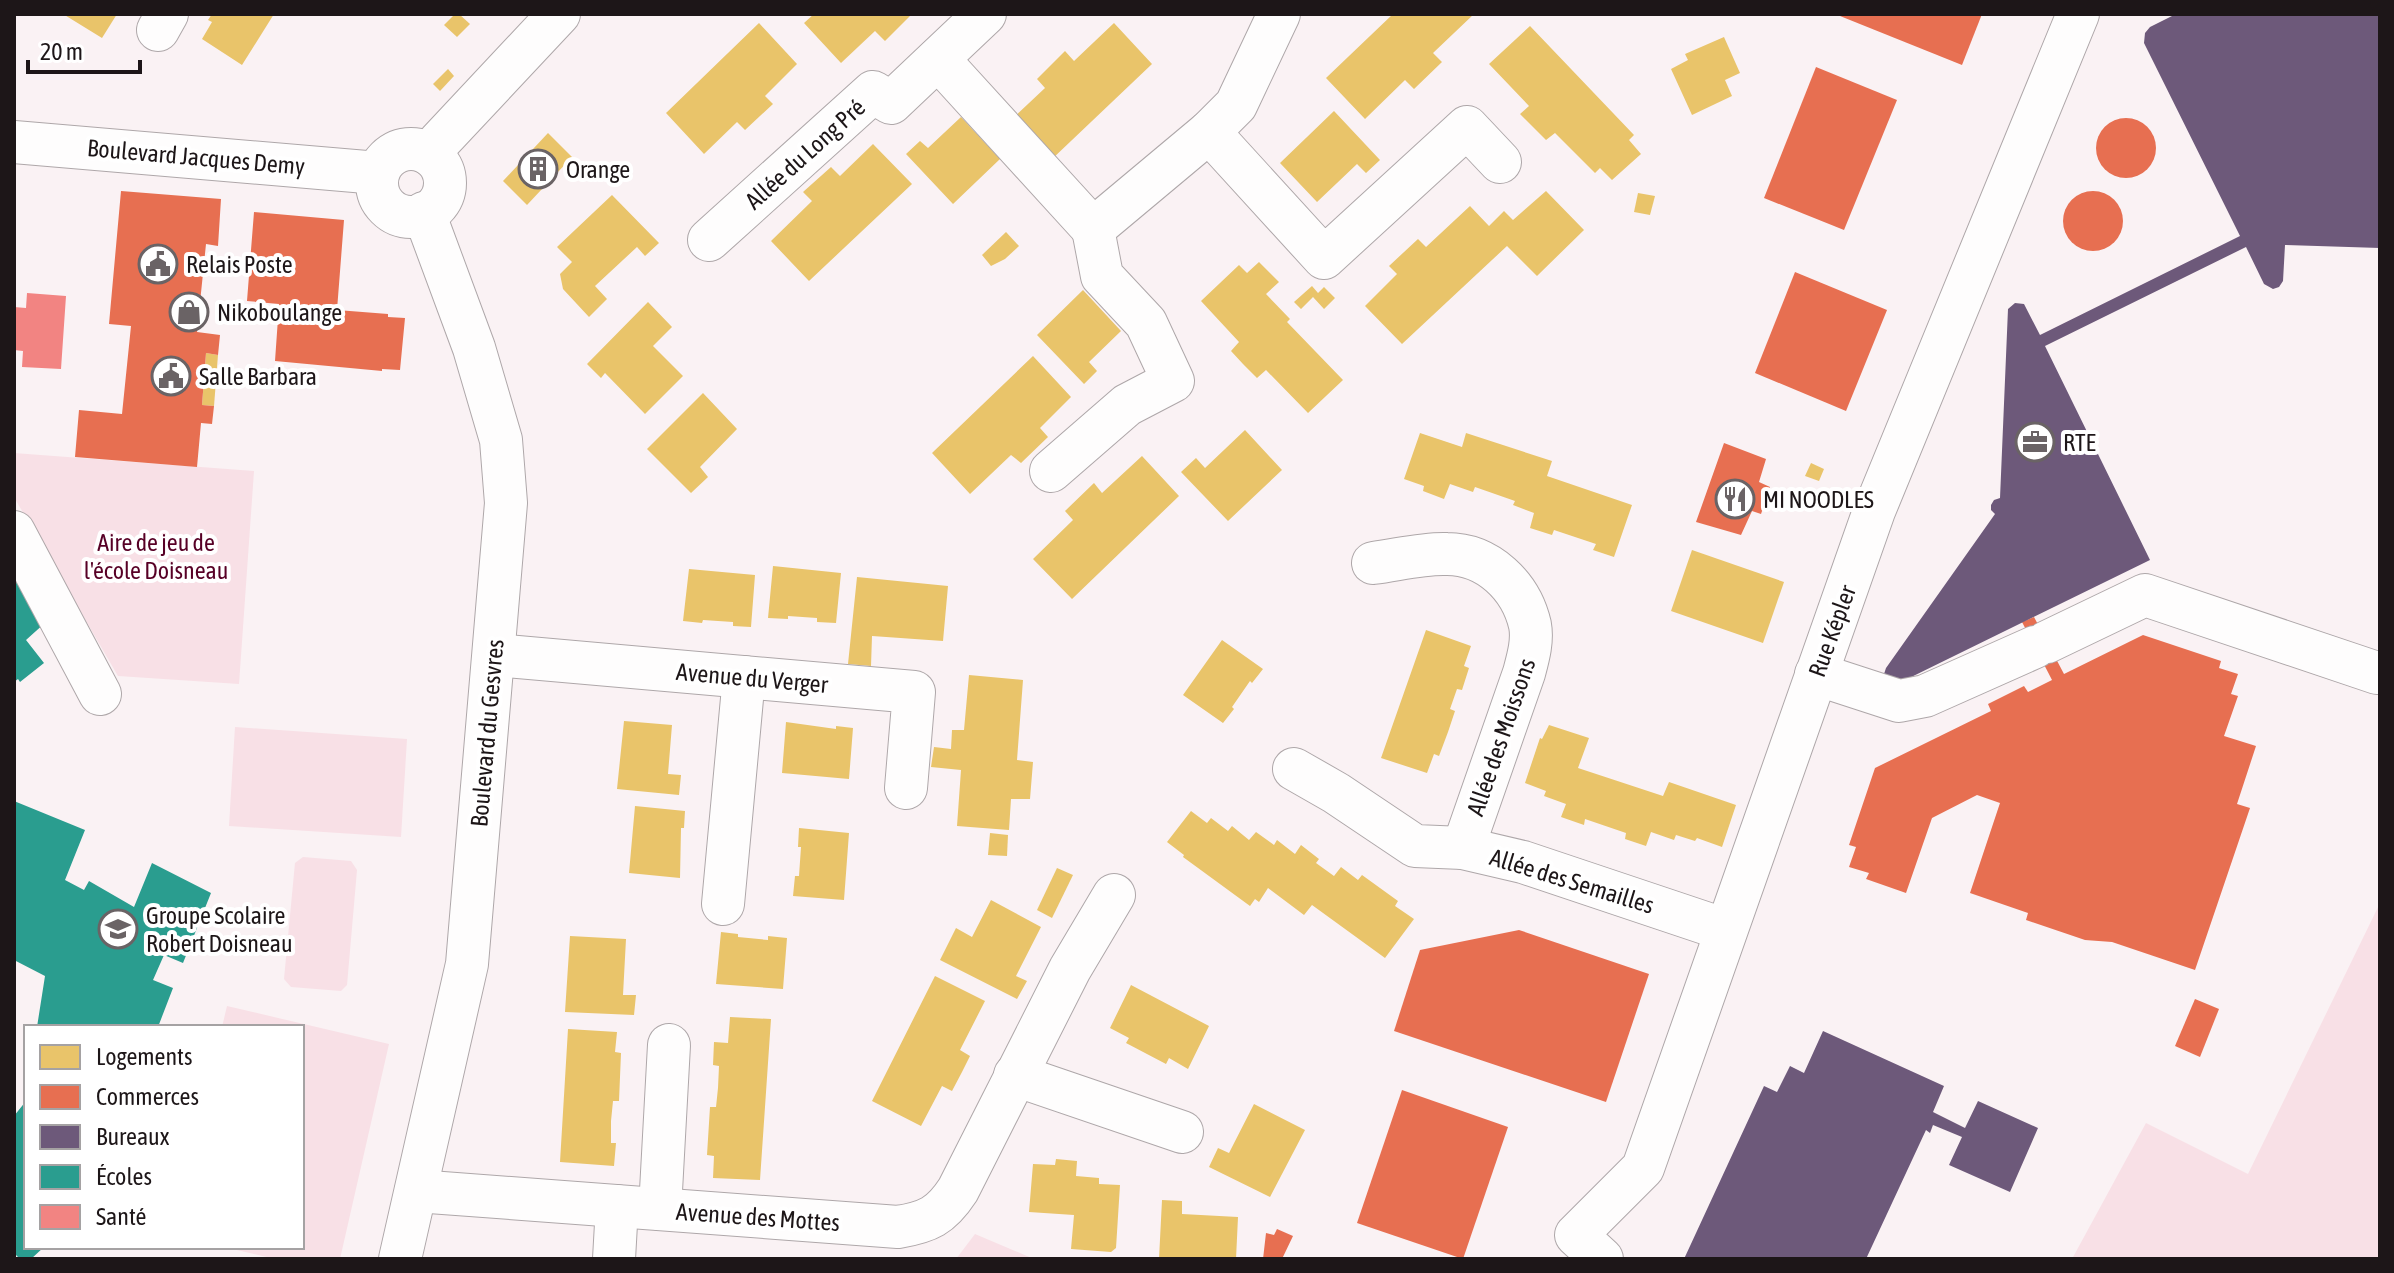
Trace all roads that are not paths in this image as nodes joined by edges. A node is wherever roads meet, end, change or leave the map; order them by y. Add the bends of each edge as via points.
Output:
1 (559, 14) edge
2 (985, 14) edge
3 (1279, 14) edge
4 (2078, 14) edge
5 (938, 59) junction
6 (1209, 132) junction
7 (14, 142) edge
8 (432, 156) junction
9 (1500, 162) dead end
10 (378, 173) junction
11 (424, 213) junction
12 (1093, 229) junction
13 (709, 240) dead end
14 (1051, 471) dead end
15 (14, 532) edge
16 (1373, 563) dead end
17 (495, 655) junction
18 (2377, 673) dead end
19 (1816, 674) junction
20 (744, 677) junction
21 (100, 694) dead end
22 (1294, 769) dead end
23 (906, 788) dead end
24 (1463, 848) junction
25 (1114, 895) dead end
26 (723, 904) dead end
27 (1726, 930) junction
28 (669, 1045) dead end
29 (1015, 1075) junction
30 (1182, 1132) dead end
31 (416, 1191) junction
32 (617, 1206) junction
33 (660, 1209) junction
34 (1589, 1247) edge
35 (400, 1259) edge
36 (614, 1259) edge

1 - 8 street via 439,142
2 - 5 street, Allée du Long Pré
3 - 6 street via 1236,105
4 - 19 street, Rue Képler via 1874,511
5 - 12 street
5 - 13 street, Allée du Long Pré via 891,103 873,92
6 - 9 street via 1324,258 1467,127
6 - 12 street
7 - 10 street, Boulevard Jacques Demy
8 - 10 street via 416,149 397,151
8 - 11 street via 445,184 438,203
10 - 11 street via 378,190 386,206 411,217
11 - 17 street, Boulevard du Gesvres via 501,440 506,503
12 - 14 street via 1102,276 1146,323 1173,381 1127,405
15 - 21 street
16 - 24 street, Allée des Moissons via 1448,553 1476,560 1500,572 1519,596 1530,626 1531,650
17 - 20 street, Avenue du Verger
17 - 31 street, Boulevard du Gesvres via 467,964
18 - 19 street via 2145,595 1925,696 1899,701
19 - 27 street, Rue Képler
20 - 23 street, Avenue du Verger via 914,692
20 - 26 street
22 - 24 street, Allée des Semailles via 1415,846
24 - 27 street, Allée des Semailles via 1523,862
25 - 29 street, Avenue des Mottes
27 - 34 street, Rue Képler via 1643,1168
28 - 33 street
29 - 30 street
29 - 33 street, Avenue des Mottes via 958,1190 934,1217 898,1227
31 - 32 street, Avenue des Mottes
31 - 35 street, Boulevard du Gesvres
32 - 33 street, Avenue des Mottes
32 - 36 street

